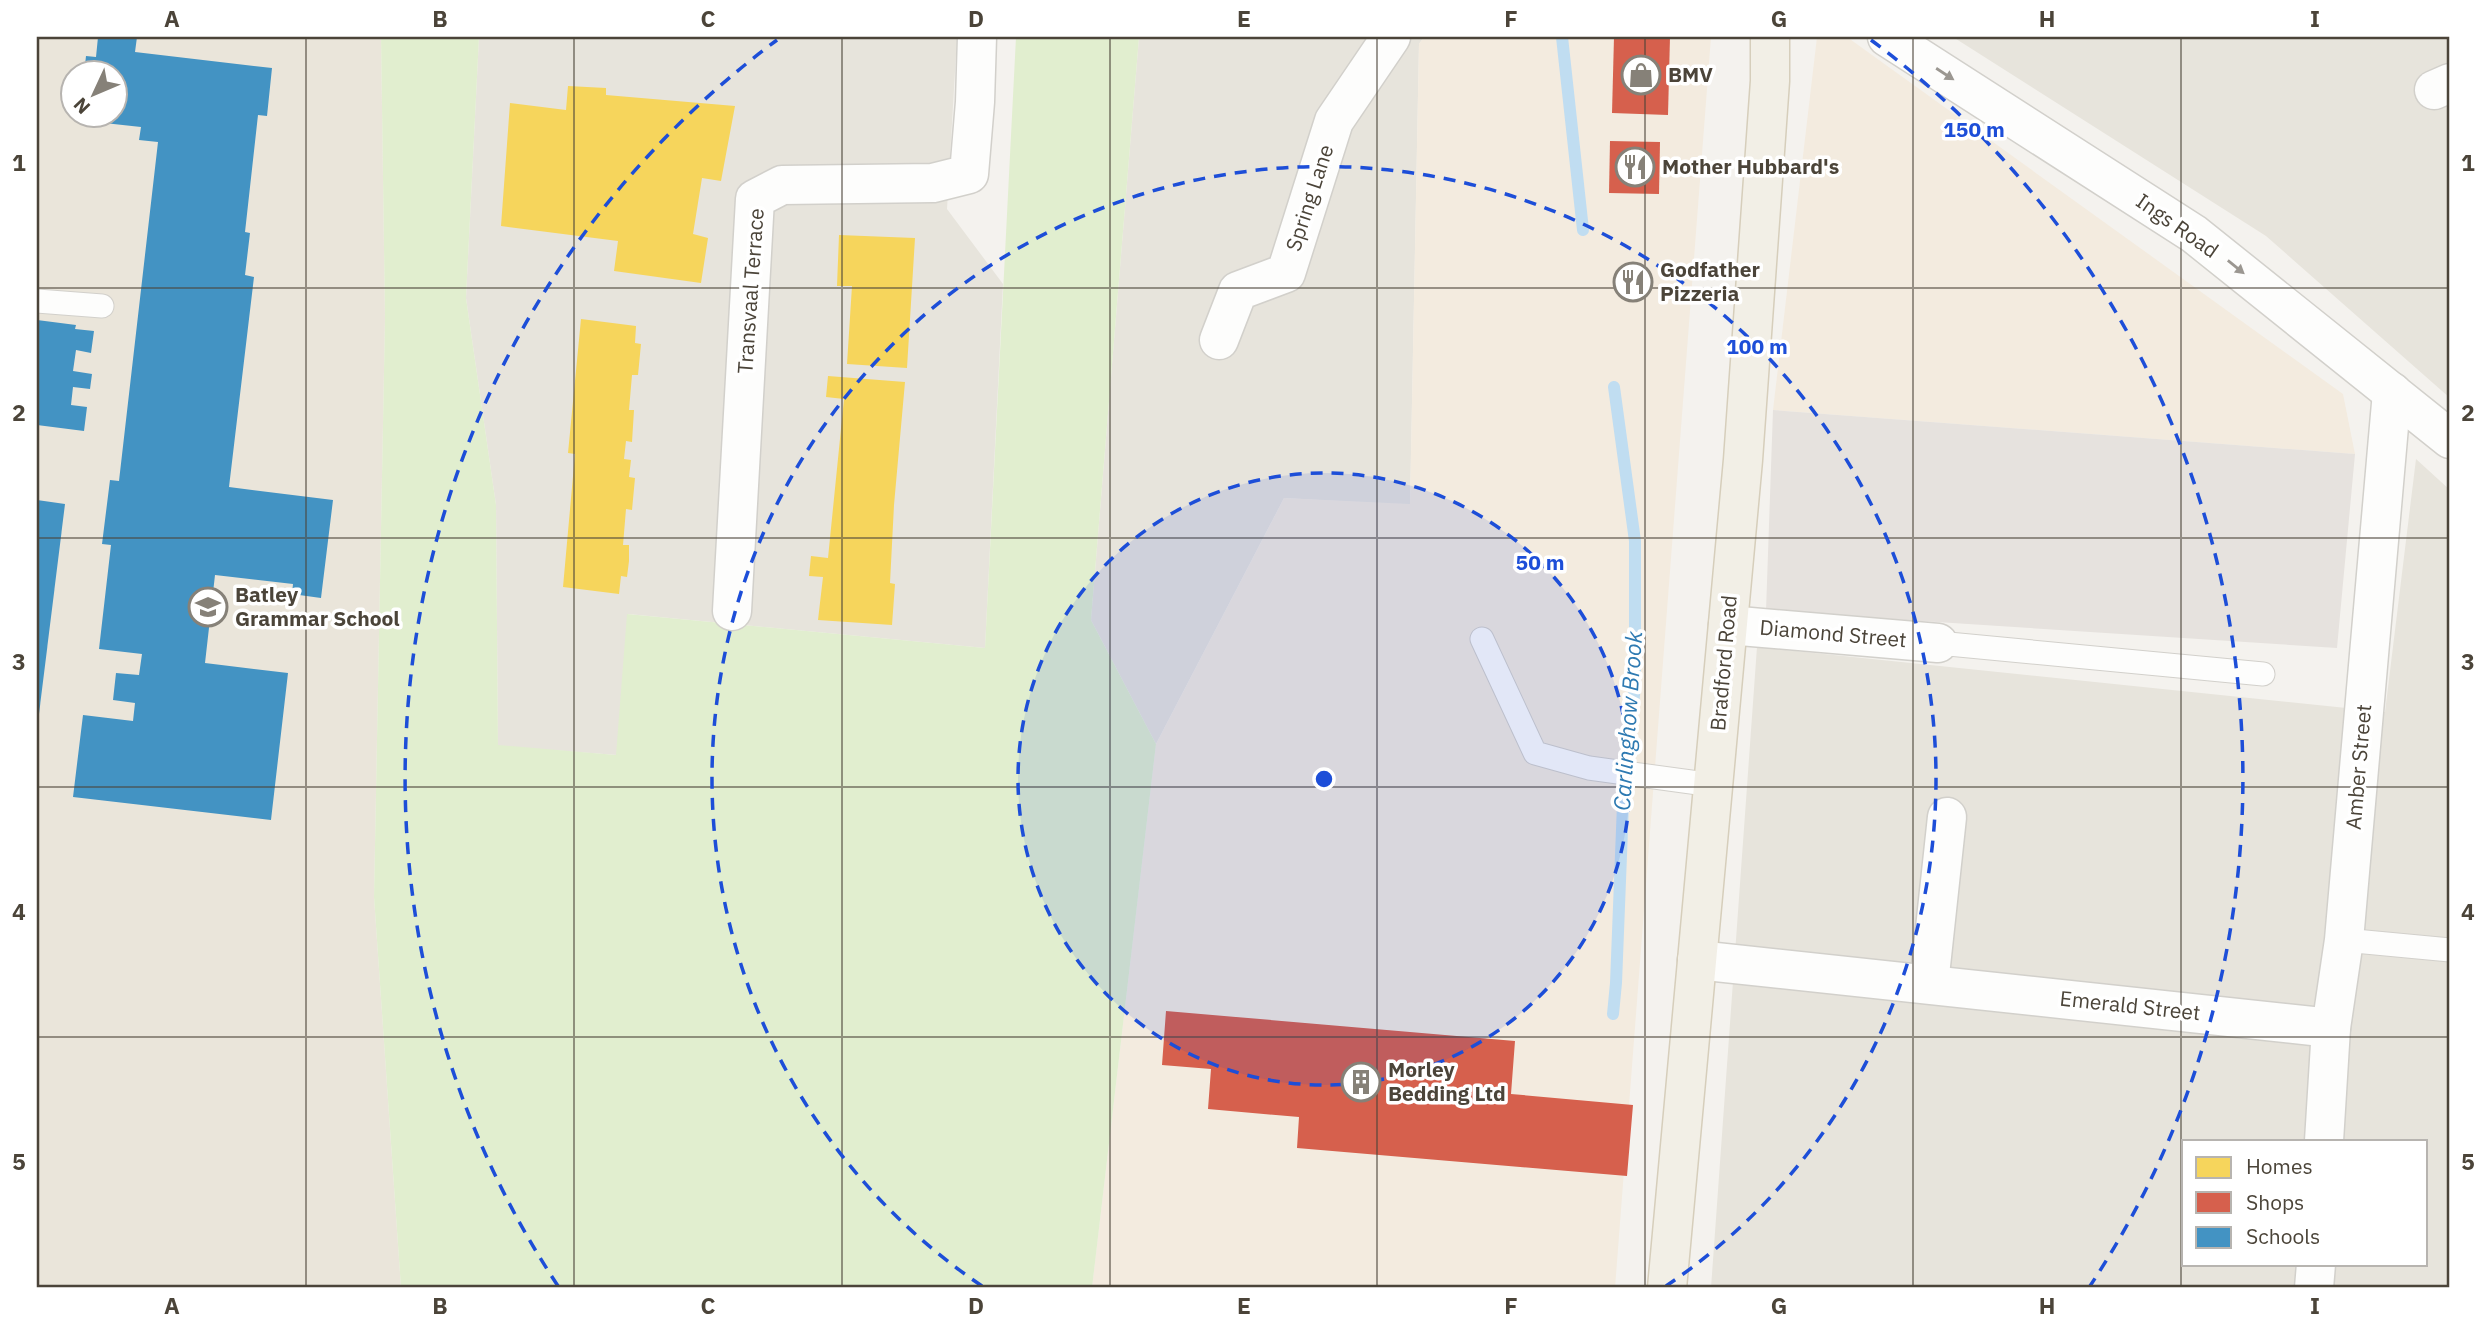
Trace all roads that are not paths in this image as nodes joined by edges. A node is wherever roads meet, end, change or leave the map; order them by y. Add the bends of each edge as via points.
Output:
1 (978, 37) edge
2 (1391, 37) edge
3 (1770, 37) edge
4 (1887, 37) edge
5 (37, 301) edge
6 (102, 306) dead end
7 (1219, 340) dead end
8 (2392, 392) junction
9 (2450, 439) edge
10 (732, 611) dead end
11 (1728, 625) junction
12 (1482, 639) dead end
13 (1938, 643) joint
14 (2263, 674) dead end
15 (1713, 785) junction
16 (1947, 817) dead end
17 (2344, 940) junction
18 (2450, 950) edge
19 (1697, 960) junction
20 (1929, 984) junction
21 (2331, 1028) junction
22 (2324, 1140) edge
23 (2316, 1266) edge
24 (1667, 1288) edge
25 (2314, 1288) edge

1 - 10 street, Transvaal Terrace via 969,174 933,183 782,185 755,199
2 - 7 street, Spring Lane via 1334,121 1286,273 1238,290
3 - 11 main road, Bradford Road
4 -> 8 street, Ings Road via 2194,234
5 - 6 lane
8 - 9 street, Ings Road
8 - 17 street, Amber Street
11 - 13 street, Diamond Street
11 - 15 main road, Bradford Road
12 - 15 lane via 1535,753 1598,769
13 - 14 lane
15 - 19 main road, Bradford Road
16 - 20 street
17 - 18 lane
17 - 21 street, Amber Street
19 - 20 street, Emerald Street
19 - 24 main road, Bradford Road
20 - 21 street, Emerald Street
21 - 22 street, Amber Street
23 - 25 street

